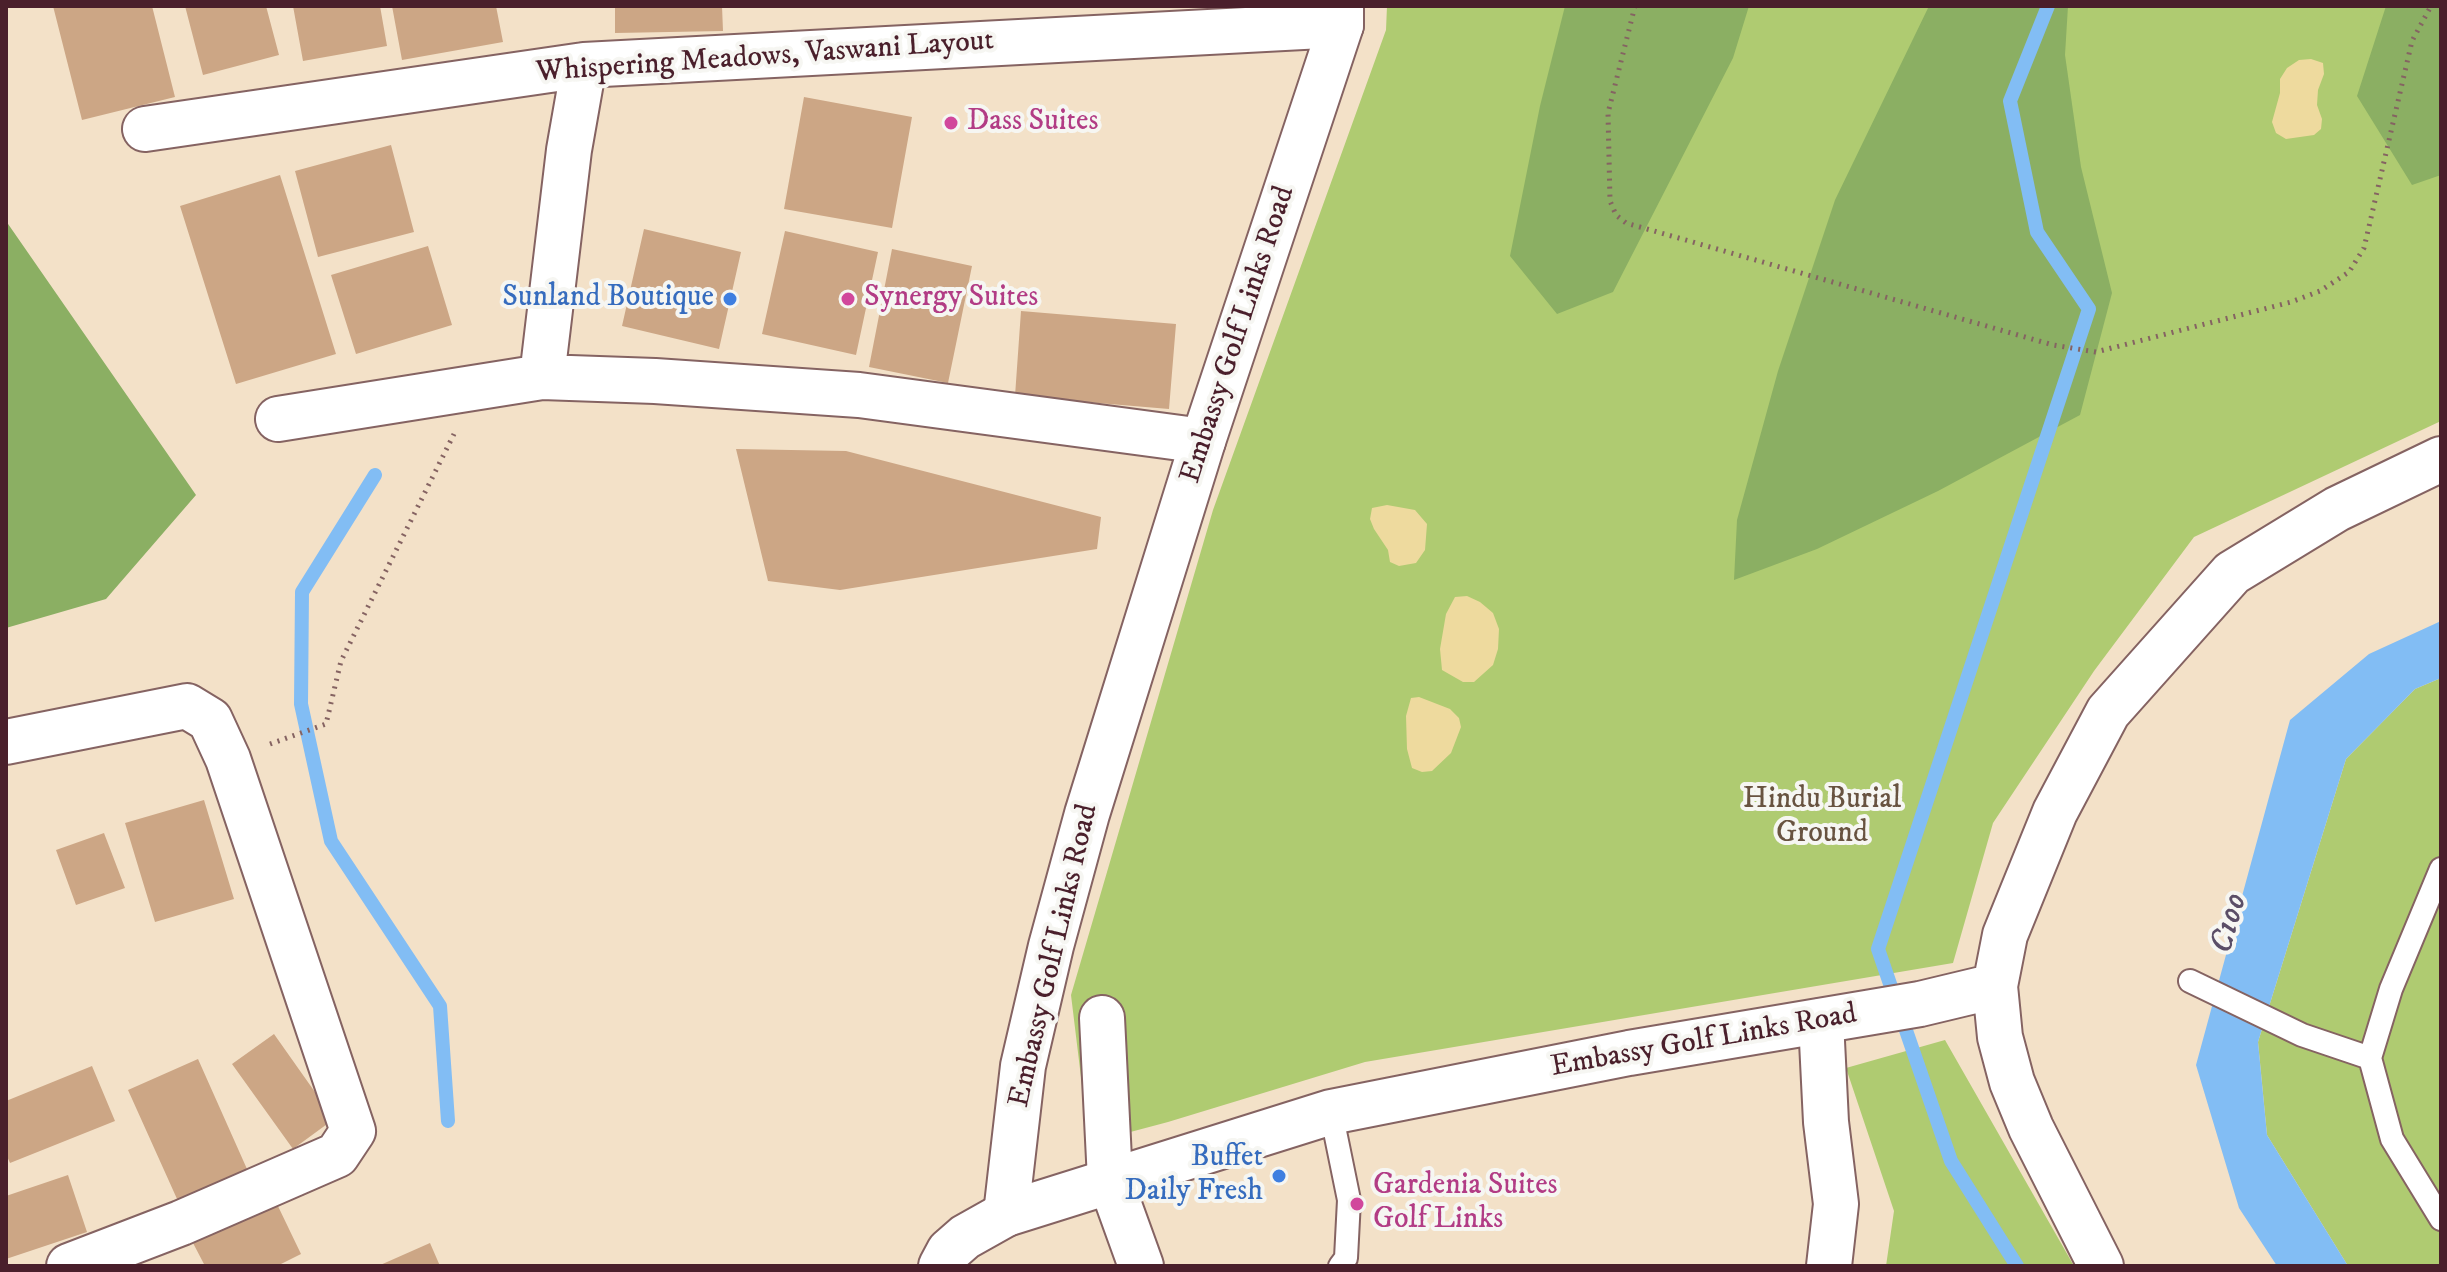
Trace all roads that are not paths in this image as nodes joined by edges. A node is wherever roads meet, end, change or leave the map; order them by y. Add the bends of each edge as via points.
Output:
1 (1341, 15) edge
2 (584, 65) junction
3 (145, 129) dead end
4 (542, 377) junction
5 (278, 419) dead end
6 (1203, 441) junction
7 (2441, 459) edge
8 (6, 742) edge
9 (2441, 869) edge
10 (2190, 981) dead end
11 (1995, 986) junction
12 (1102, 1018) dead end
13 (1821, 1021) junction
14 (2370, 1058) junction
15 (1331, 1112) junction
16 (1110, 1180) junction
17 (1006, 1214) junction
18 (2441, 1219) edge
19 (69, 1266) edge
20 (940, 1266) edge
21 (1141, 1266) edge
22 (1340, 1266) edge
23 (1829, 1266) edge
24 (2101, 1266) edge

1 - 2 street, Whispering Meadows, Vaswani Layout
1 - 6 street, Embassy Golf Links Road
2 - 3 street, Whispering Meadows, Vaswani Layout
2 - 4 street
4 - 5 street
4 - 6 street via 859,395
6 - 17 street, Embassy Golf Links Road via 1051,946 1023,1066
7 - 11 street via 2337,509 2232,573 2108,712 2055,812 2005,935
8 - 19 street via 187,706 210,720 228,759 353,1131 337,1155
9 - 14 lane via 2391,989
10 - 14 lane via 2302,1035
11 - 13 street, Embassy Golf Links Road
11 - 24 street via 2012,1082
12 - 16 street
13 - 15 street, Embassy Golf Links Road
13 - 23 street via 1836,1204
14 - 18 lane via 2392,1139
15 - 16 street, Embassy Golf Links Road
15 - 22 lane via 1349,1200 1346,1258
16 - 17 street, Embassy Golf Links Road
16 - 21 street
17 - 20 street via 965,1237

